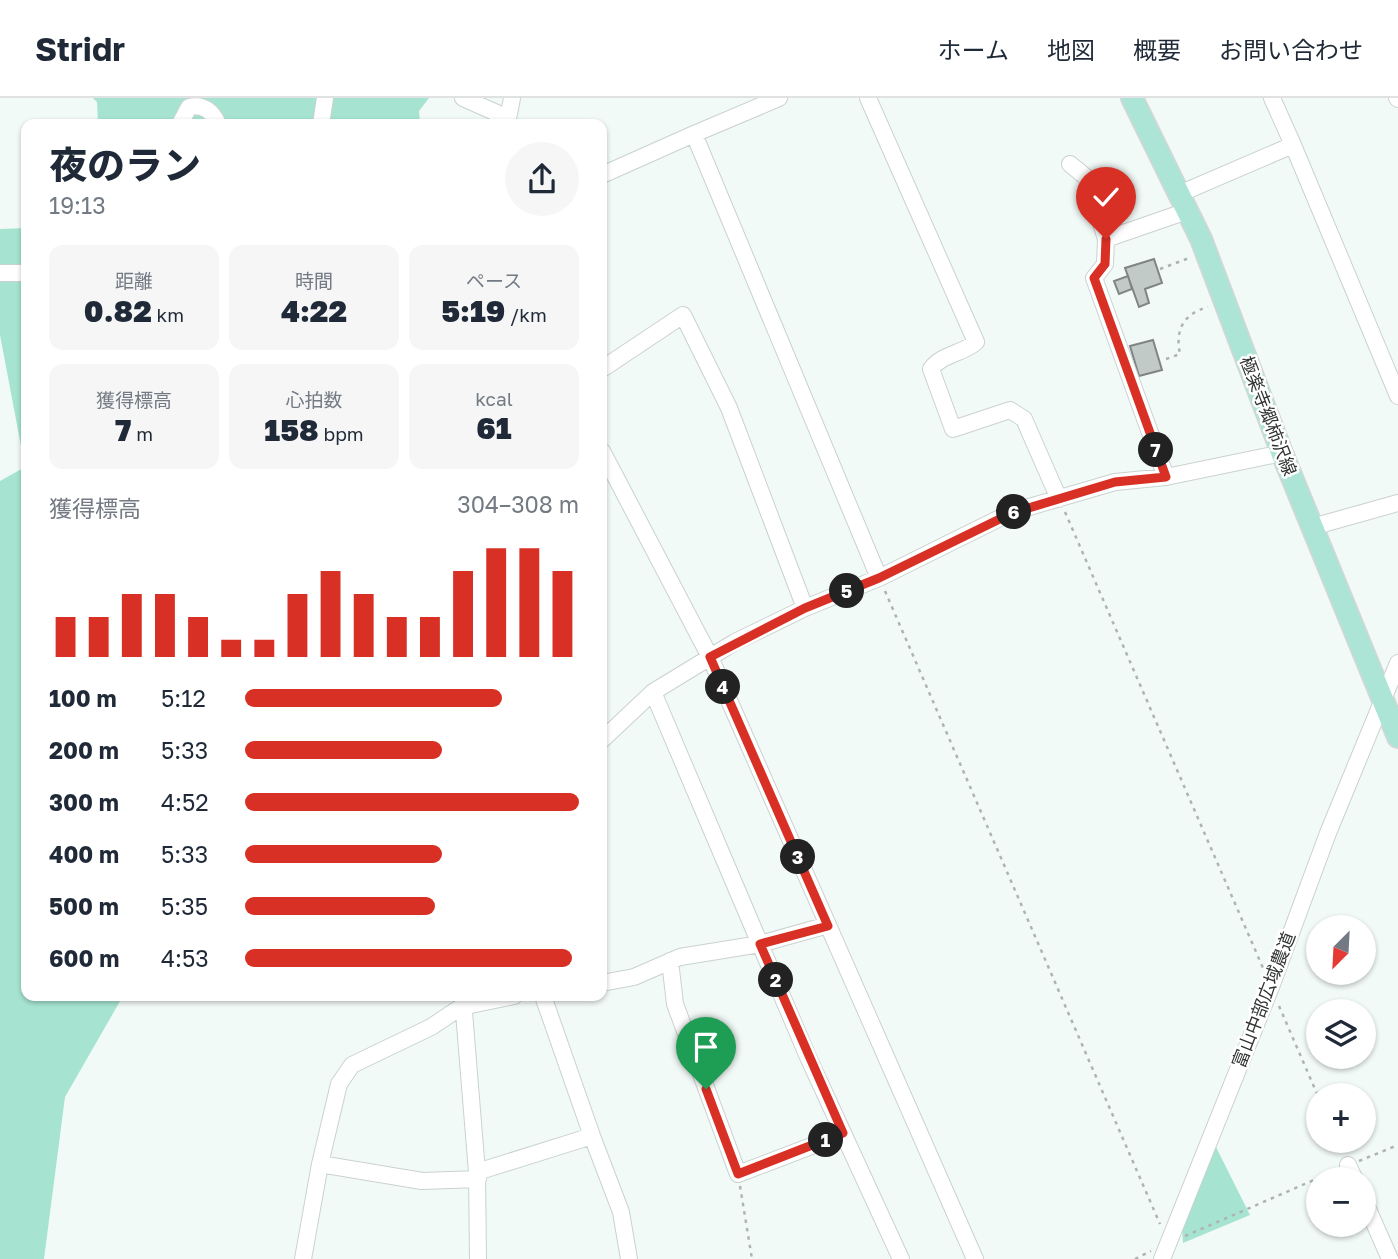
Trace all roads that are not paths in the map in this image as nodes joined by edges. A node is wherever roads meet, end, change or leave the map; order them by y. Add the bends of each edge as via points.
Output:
1 (325, 98) edge
2 (463, 98) edge
3 (512, 98) edge
4 (779, 98) edge
5 (868, 98) edge
6 (1132, 98) edge
7 (1272, 98) edge
8 (183, 119) edge
9 (216, 119) edge
10 (322, 119) edge
11 (504, 119) edge
12 (508, 119) edge
13 (694, 134) junction
14 (1293, 145) junction
15 (1070, 164) dead end
16 (607, 173) edge
17 (1183, 202) junction
18 (1106, 239) junction
19 (0, 273) edge
20 (21, 273) edge
21 (607, 366) edge
22 (1398, 396) edge
23 (1282, 453) junction
24 (607, 461) edge
25 (1166, 477) junction
26 (1059, 499) junction
27 (1398, 503) edge
28 (1312, 527) junction
29 (879, 578) junction
30 (805, 608) junction
31 (710, 657) junction
32 (1398, 663) edge
33 (653, 692) junction
34 (1382, 699) junction
35 (607, 735) edge
36 (1398, 737) edge
37 (828, 926) junction
38 (760, 944) junction
39 (670, 961) junction
40 (607, 982) edge
41 (463, 1001) edge
42 (546, 1001) edge
43 (843, 1133) junction
44 (592, 1136) junction
45 (320, 1164) junction
46 (477, 1176) junction
47 (1376, 1227) edge
48 (1168, 1243) junction
49 (303, 1259) edge
50 (478, 1259) edge
51 (629, 1259) edge
52 (901, 1259) edge
53 (975, 1259) edge
54 (1162, 1259) edge
55 (1175, 1259) edge
56 (1390, 1259) edge

1 - 10 street
2 - 11 street
3 - 12 street
4 - 13 street
5 - 26 street via 975,342 931,369 953,429 1010,410 1024,419
6 - 17 main road, 極楽寺郷柿沢線
7 - 14 street
8 - 9 street via 189,107 198,105
13 - 16 street
13 - 29 street
14 - 17 street
14 - 22 street
15 - 18 street via 1087,178
17 - 18 street
17 - 23 main road, 極楽寺郷柿沢線
18 - 25 street via 1105,264 1094,278
19 - 20 street
21 - 30 street via 683,315 729,408
23 - 25 street
23 - 28 main road, 極楽寺郷柿沢線
24 - 31 street
25 - 26 street via 1115,482
26 - 29 street via 1012,513
27 - 28 street
28 - 34 main road, 極楽寺郷柿沢線
29 - 30 street
30 - 31 street
31 - 33 street
31 - 37 street
32 - 34 street, 富山中部広域農道
33 - 35 street
33 - 38 street
34 - 36 main road, 極楽寺郷柿沢線
34 - 48 street, 富山中部広域農道
37 - 38 street
37 - 53 street
38 - 39 street
38 - 43 street
39 - 40 street via 634,977
39 - 43 street via 675,1004 738,1174
41 - 45 street via 431,1027 352,1065 339,1083
41 - 46 street
42 - 44 street
43 - 52 street
44 - 46 street
44 - 51 street via 621,1212
45 - 46 street via 422,1181
45 - 49 street
46 - 50 street
47 - 56 street
48 - 54 street, 富山中部広域農道
48 - 55 street

